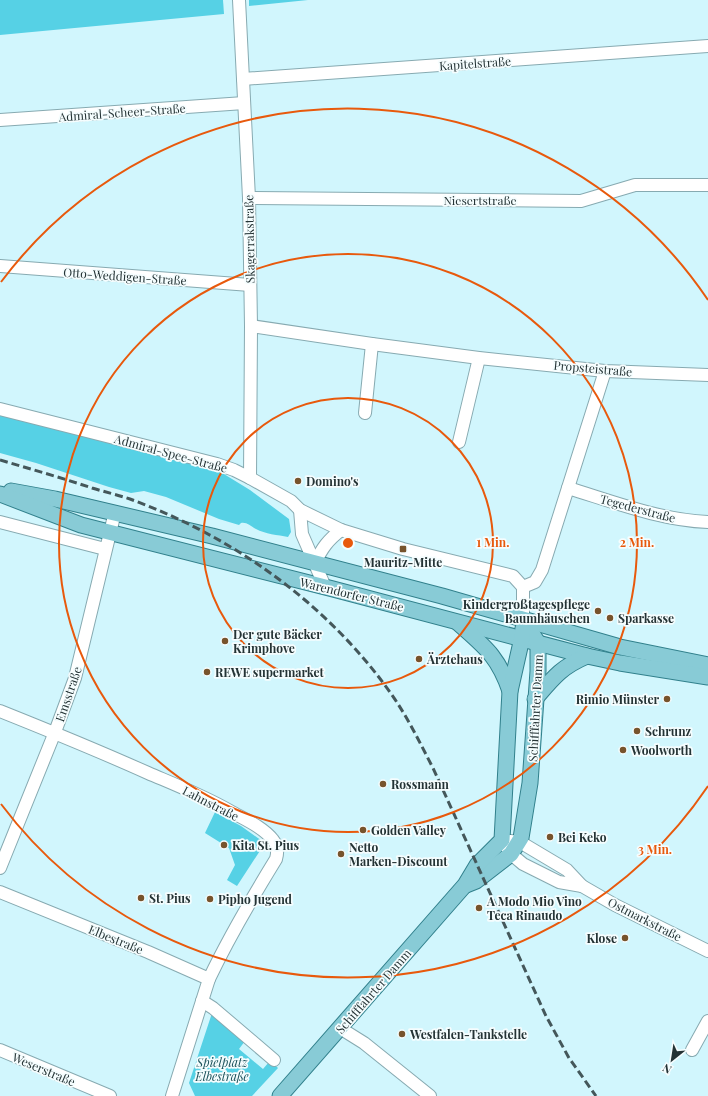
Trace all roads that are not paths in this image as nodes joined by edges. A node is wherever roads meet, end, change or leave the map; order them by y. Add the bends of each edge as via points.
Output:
1 (239, 0) edge
2 (708, 46) edge
3 (243, 79) junction
4 (244, 103) junction
5 (0, 120) edge
6 (708, 184) edge
7 (249, 198) junction
8 (0, 266) edge
9 (250, 285) junction
10 (251, 326) junction
11 (372, 344) junction
12 (479, 358) junction
13 (604, 371) junction
14 (708, 375) edge
15 (0, 409) edge
16 (365, 413) dead end
17 (459, 442) dead end
18 (250, 478) junction
19 (568, 488) junction
20 (0, 489) edge
21 (0, 494) edge
22 (300, 510) junction
23 (115, 512) junction
24 (0, 522) edge
25 (708, 522) edge
26 (341, 530) junction
27 (109, 532) junction
28 (106, 548) junction
29 (315, 563) junction
30 (325, 587) junction
31 (523, 587) junction
32 (523, 620) junction
33 (456, 621) junction
34 (522, 638) junction
35 (538, 643) junction
36 (587, 656) junction
37 (708, 665) edge
38 (708, 677) edge
39 (510, 691) junction
40 (536, 699) junction
41 (0, 711) edge
42 (55, 732) junction
43 (502, 840) junction
44 (515, 848) junction
45 (0, 868) edge
46 (465, 886) junction
47 (582, 886) junction
48 (0, 892) edge
49 (707, 948) edge
50 (210, 979) junction
51 (202, 1001) junction
52 (708, 1021) edge
53 (340, 1028) junction
54 (0, 1050) edge
55 (692, 1050) dead end
56 (274, 1060) dead end
57 (110, 1096) edge
58 (172, 1096) edge
59 (280, 1096) edge
60 (430, 1096) edge

1 - 3 street, Skagerrakstraße
2 - 3 street, Kapitelstraße
3 - 4 street, Skagerrakstraße
4 - 5 street, Admiral-Scheer-Straße
4 - 7 street, Skagerrakstraße
6 - 7 street, Niesertstraße via 635,185 581,201
7 - 9 street, Skagerrakstraße
8 - 9 street, Otto-Weddigen-Straße
9 - 10 street, Skagerrakstraße
10 - 11 street, Propsteistraße
10 - 18 street, Skagerrakstraße
11 - 12 street, Propsteistraße
11 - 16 street
12 - 13 street, Propsteistraße
12 - 17 street
13 - 14 street, Propsteistraße
13 - 19 street
15 - 18 street, Admiral-Spee-Straße via 202,460
18 - 22 street, Admiral-Spee-Straße via 291,501
19 - 25 street, Tegederstraße via 650,513 694,522
19 - 31 street via 542,570 535,582
20 - 23 main road, Warendorfer Straße
21 - 27 main road, Warendorfer Straße via 81,525
22 - 26 street
22 - 29 street via 302,534
23 - 27 street, Emsstraße
23 - 29 main road, Warendorfer Straße
24 - 28 street
26 - 29 street, Warendorfer Straße via 321,549
26 - 31 street via 403,549 513,576
27 - 28 street, Emsstraße
27 - 30 main road, Warendorfer Straße
28 - 42 street, Emsstraße via 75,678
29 - 30 street
29 - 32 main road, Warendorfer Straße
30 - 33 main road, Warendorfer Straße
31 - 32 street
32 - 34 main road, Schifffahrter Damm
32 - 35 main road, Schifffahrter Damm
32 - 37 main road, Warendorfer Straße via 620,647
33 - 34 main road, Warendorfer Straße
33 - 39 main road via 494,657
34 - 35 main road, Warendorfer Straße
34 - 39 main road, Schifffahrter Damm
35 - 36 main road, Warendorfer Straße
35 - 40 main road, Schifffahrter Damm
36 - 38 main road, Warendorfer Straße
36 - 40 main road via 559,672
39 - 43 main road, Schifffahrter Damm
40 - 44 main road, Schifffahrter Damm via 530,783 524,825
41 - 42 street, Lahnstraße
42 - 45 street, Emsstraße
42 - 50 street, Lahnstraße via 196,793 259,828 276,844 276,859 237,924
43 - 44 street, Ostmarkstraße
43 - 46 main road, Schifffahrter Damm via 477,865
44 - 46 main road, Schifffahrter Damm via 476,881
44 - 47 street, Ostmarkstraße via 567,870
44 - 47 street, Ostmarkstraße via 523,864 559,882
46 - 53 main road, Schifffahrter Damm
47 - 49 street, Ostmarkstraße
48 - 50 street, Elbestraße
50 - 51 street
51 - 56 street
51 - 58 street
52 - 55 street
53 - 59 main road, Schifffahrter Damm
53 - 60 street via 364,1043
54 - 57 street, Weserstraße

